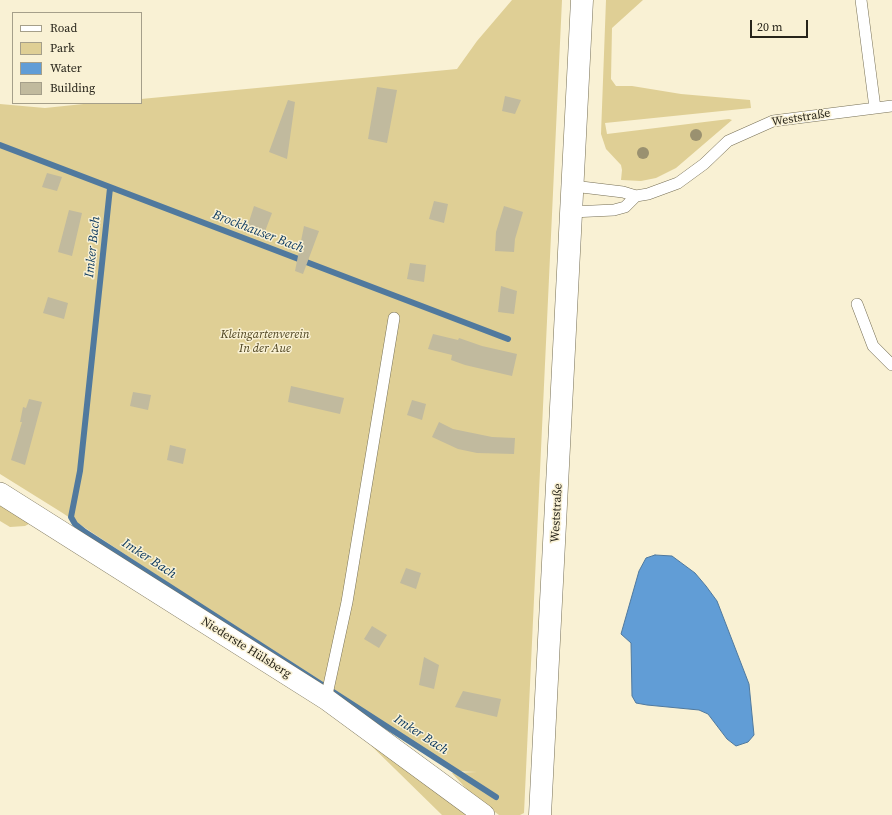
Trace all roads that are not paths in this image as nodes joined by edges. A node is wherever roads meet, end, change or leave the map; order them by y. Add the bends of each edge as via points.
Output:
1 (582, 0) edge
2 (861, 0) edge
3 (892, 106) edge
4 (875, 108) junction
5 (573, 186) junction
6 (636, 196) junction
7 (572, 212) junction
8 (856, 304) dead end
9 (394, 318) dead end
10 (892, 365) edge
11 (0, 493) edge
12 (328, 691) junction
13 (484, 815) edge
14 (540, 815) edge

1 - 5 street, Weststraße via 578,39
2 - 4 lane
3 - 4 lane, Weststraße
4 - 6 lane, Weststraße via 773,121 728,141 704,164 678,183
5 - 6 lane, Weststraße
5 - 7 street, Weststraße
6 - 7 lane, Weststraße via 625,207 614,210
7 - 14 street, Weststraße
8 - 10 lane via 873,346
9 - 12 lane via 347,602
11 - 12 street, Niederste Hülsberg
12 - 13 street, Niederste Hülsberg

